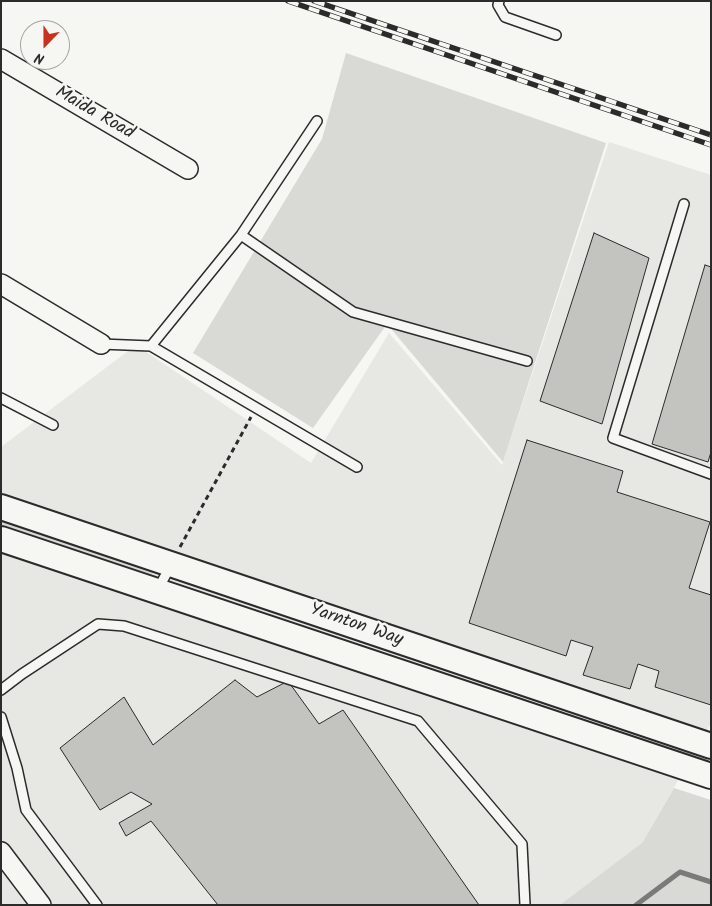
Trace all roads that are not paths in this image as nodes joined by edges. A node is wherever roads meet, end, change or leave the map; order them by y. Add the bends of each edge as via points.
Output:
1 (499, 1) edge
2 (556, 35) dead end
3 (1, 59) edge
4 (317, 121) dead end
5 (188, 169) dead end
6 (684, 204) dead end
7 (241, 235) junction
8 (1, 284) edge
9 (101, 344) joint
10 (151, 346) junction
11 (527, 361) dead end
12 (1, 398) edge
13 (53, 425) dead end
14 (357, 467) dead end
15 (711, 474) edge
16 (1, 507) edge
17 (1, 539) edge
18 (172, 564) junction
19 (157, 591) junction
20 (1, 690) edge
21 (1, 718) edge
22 (711, 746) edge
23 (711, 776) edge
24 (1, 852) edge
25 (41, 905) edge
26 (97, 905) edge
27 (525, 905) edge

1 - 2 lane via 505,17
3 - 5 street, Maida Road
4 - 7 lane
6 - 15 lane via 613,438
7 - 10 lane
7 - 11 lane via 353,312
8 - 9 street
9 - 10 lane
10 - 14 lane
12 - 13 lane
16 - 18 street, Yarnton Way
17 - 19 street, Yarnton Way
18 - 19 lane
18 - 22 street, Yarnton Way
19 - 23 street, Yarnton Way
20 - 27 lane via 98,624 124,626 418,721 522,844
21 - 26 lane via 18,768 26,810
24 - 25 street

